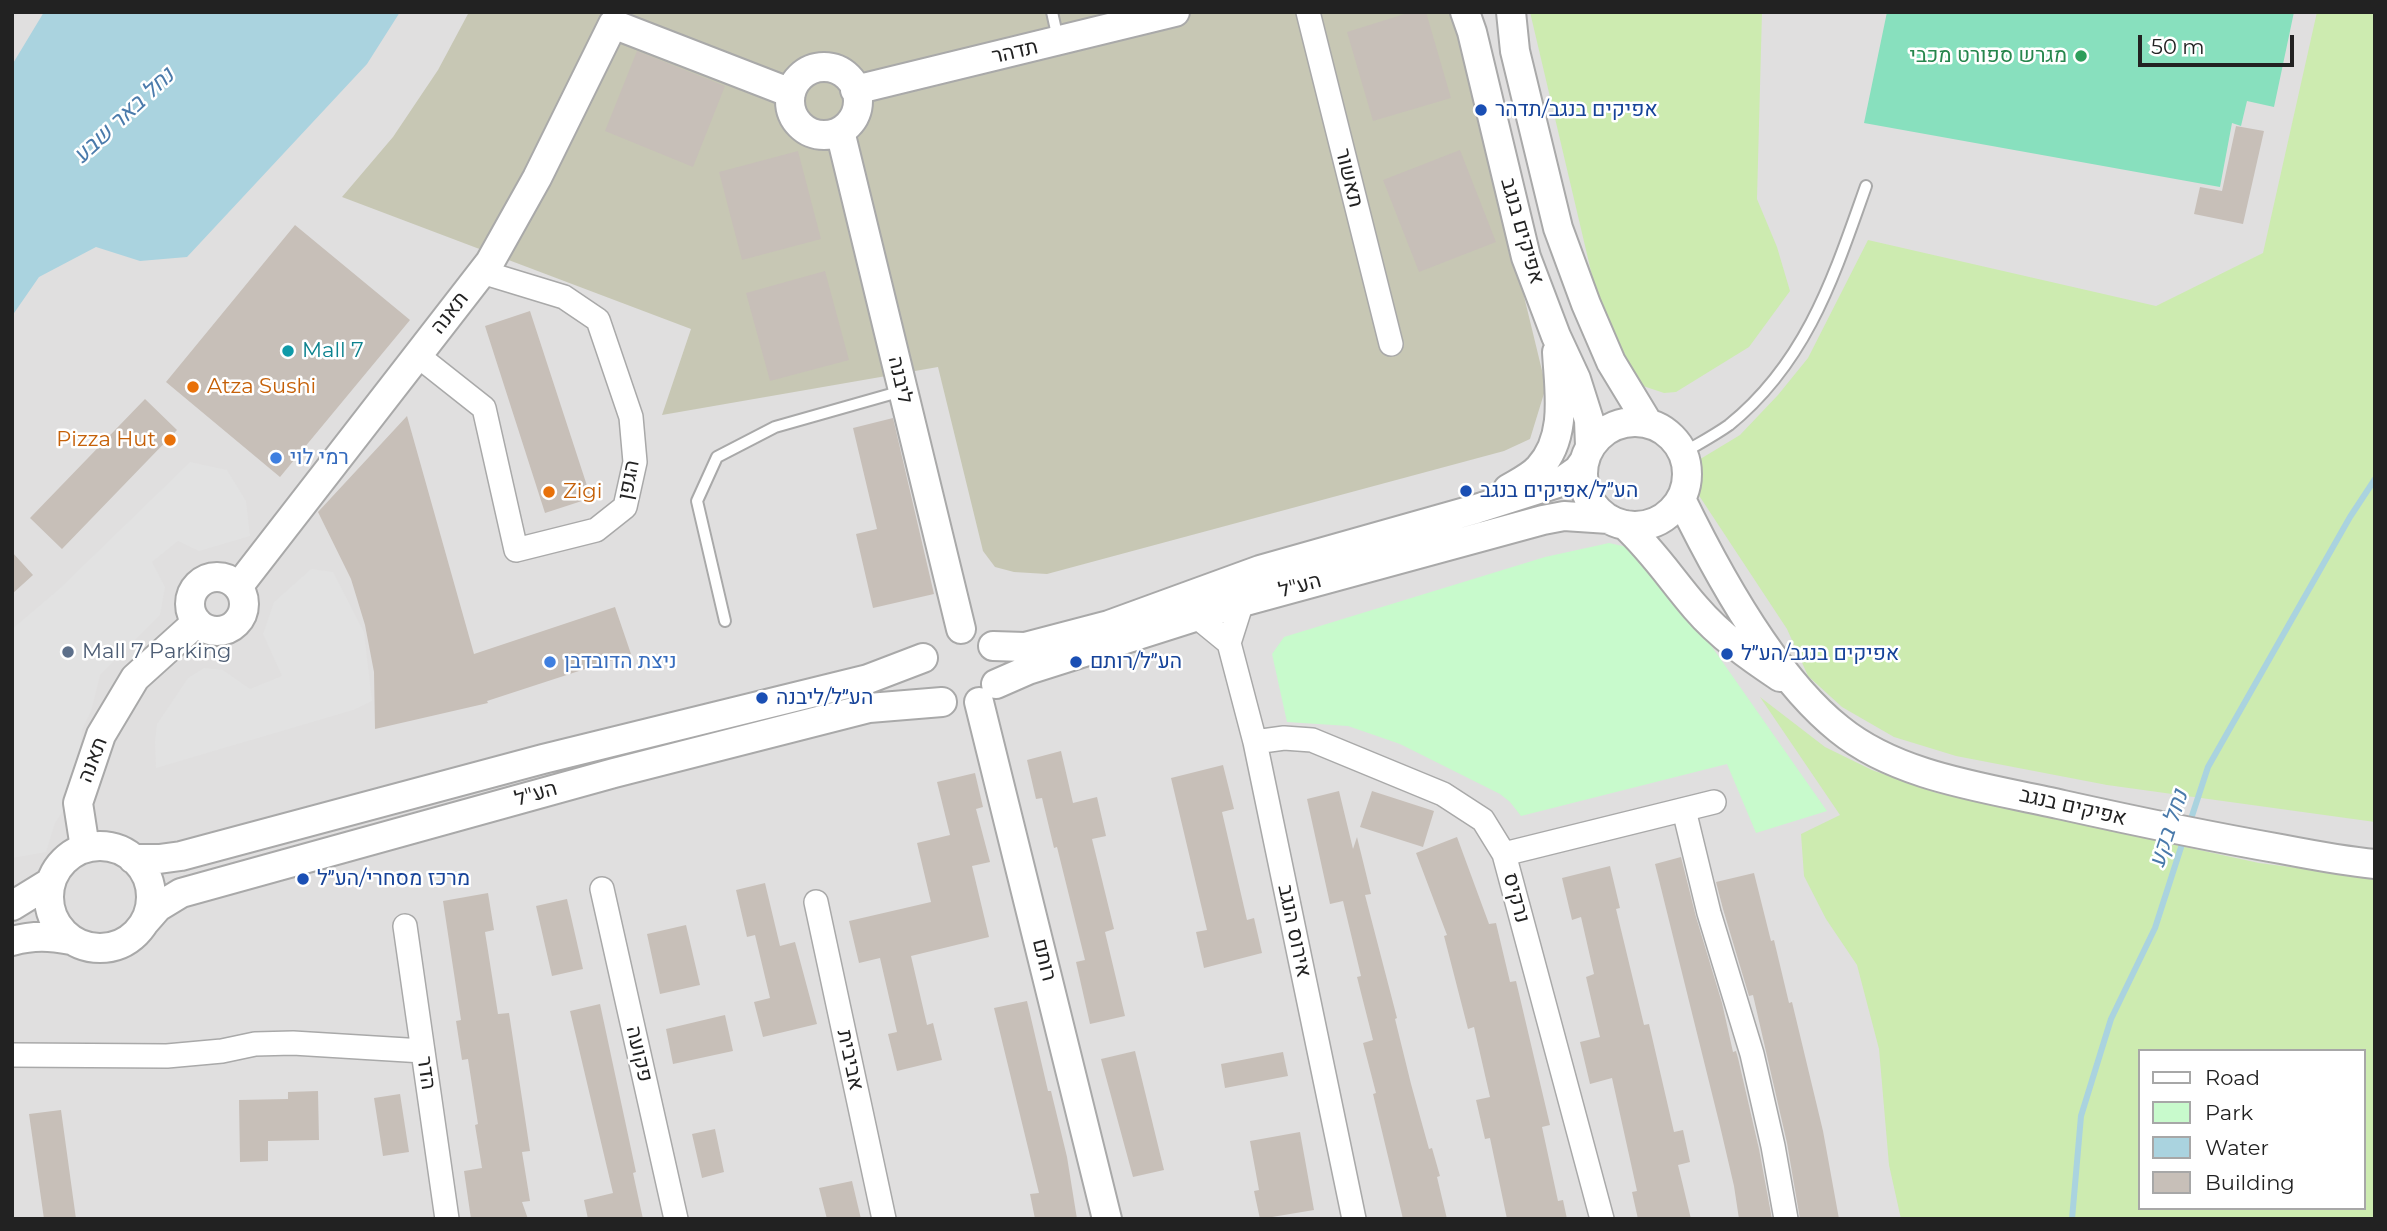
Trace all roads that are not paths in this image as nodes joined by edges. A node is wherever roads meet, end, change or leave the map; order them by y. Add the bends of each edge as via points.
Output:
1 (1052, 12) edge
2 (1175, 12) edge
3 (1308, 12) edge
4 (1465, 12) edge
5 (1511, 12) edge
6 (616, 18) edge
7 (1058, 42) junction
8 (855, 90) junction
9 (791, 93) junction
10 (840, 131) junction
11 (1866, 186) dead end
12 (482, 272) junction
13 (1556, 336) junction
14 (1391, 344) dead end
15 (417, 355) junction
16 (902, 391) junction
17 (1648, 423) junction
18 (1588, 453) junction
19 (1683, 453) junction
20 (1681, 499) junction
21 (1476, 509) junction
22 (1617, 522) junction
23 (1241, 602) junction
24 (1196, 616) junction
25 (725, 621) dead end
26 (961, 629) junction
27 (1229, 643) junction
28 (993, 646) junction
29 (923, 658) junction
30 (1797, 688) junction
31 (988, 693) junction
32 (942, 702) junction
33 (1255, 742) junction
34 (1714, 802) dead end
35 (1684, 810) junction
36 (85, 848) junction
37 (1504, 854) junction
38 (133, 859) junction
39 (2375, 864) edge
40 (51, 882) junction
41 (602, 889) dead end
42 (816, 902) dead end
43 (12, 906) edge
44 (144, 923) junction
45 (405, 926) dead end
46 (71, 940) junction
47 (12, 941) edge
48 (423, 1051) junction
49 (12, 1055) edge
50 (447, 1219) edge
51 (676, 1219) edge
52 (884, 1219) edge
53 (1107, 1219) edge
54 (1354, 1219) edge
55 (1602, 1219) edge
56 (1786, 1219) edge

1 - 7 lane
2 - 7 street, תדהר
3 - 14 street, תאשור
4 - 13 street, אפיקים בנגב via 1526,257
5 - 17 street, אפיקים בנגב via 1515,51 1558,228 1611,362
6 - 9 street
6 - 12 street, תאנה via 537,178
7 - 8 street, תדהר
8 - 9 street via 842,73 822,68 803,75
8 - 10 street via 854,115
9 - 10 street via 792,113 805,130 825,135
10 - 16 street, ליבנה
11 - 19 lane via 1831,283 1787,366 1765,393 1727,426
12 - 15 street, תאנה
12 - 15 street, הגפן via 564,297 598,320 631,418 635,462 625,507 596,530 516,550 484,408
13 - 18 street, אפיקים בנגב via 1589,420
13 - 21 street via 1560,421 1556,439 1538,469
15 - 36 street, תאנה via 238,587 218,577 203,581 191,600 197,622 135,678 101,735 78,803
16 - 25 lane via 775,427 717,457 697,501
16 - 26 street, ליבנה
17 - 18 street via 1615,425 1601,434
17 - 19 street via 1675,439
18 - 21 street, הע"ל via 1578,470 1561,482
18 - 22 street via 1583,477 1587,494 1596,509
19 - 20 street via 1687,468
20 - 22 street via 1657,522 1641,526
20 - 30 street, אפיקים בנגב via 1734,597
21 - 28 street, הע"ל via 1260,569 1109,625 1025,647
22 - 23 street, הע"ל via 1564,516 1543,520
22 - 30 street, אפיקים בנגב via 1646,544 1718,631
23 - 24 street, הע"ל
23 - 27 street
24 - 27 street
24 - 31 street, הע"ל via 1028,670
26 - 28 street via 985,637
26 - 29 street via 937,637
27 - 33 street, אירוס הנגב
28 - 31 street via 999,671
29 - 32 street via 925,684
29 - 38 street, הע"ל via 868,679 543,758 181,856
30 - 39 street, אפיקים בנגב via 1839,730 1892,761 1924,772 2159,827
31 - 32 street via 967,706
31 - 53 street, רותם
32 - 44 street, הע"ל via 869,708 601,776 181,893 158,906
33 - 37 street, נרקיס via 1312,740 1443,794 1483,820
33 - 54 street, אירוס הנגב
34 - 35 street
35 - 37 street
35 - 56 street via 1755,1066
36 - 38 street via 118,849
36 - 40 street via 58,867
37 - 55 street, נרקיס
38 - 44 street via 148,882 149,910
40 - 43 street
40 - 46 street via 51,914
41 - 51 street, פקועה
42 - 52 street, אביבית
44 - 46 street via 133,936 103,948
45 - 48 street, הדר
46 - 47 street via 31,936
48 - 49 street via 293,1043 167,1056
48 - 50 street, הדר

